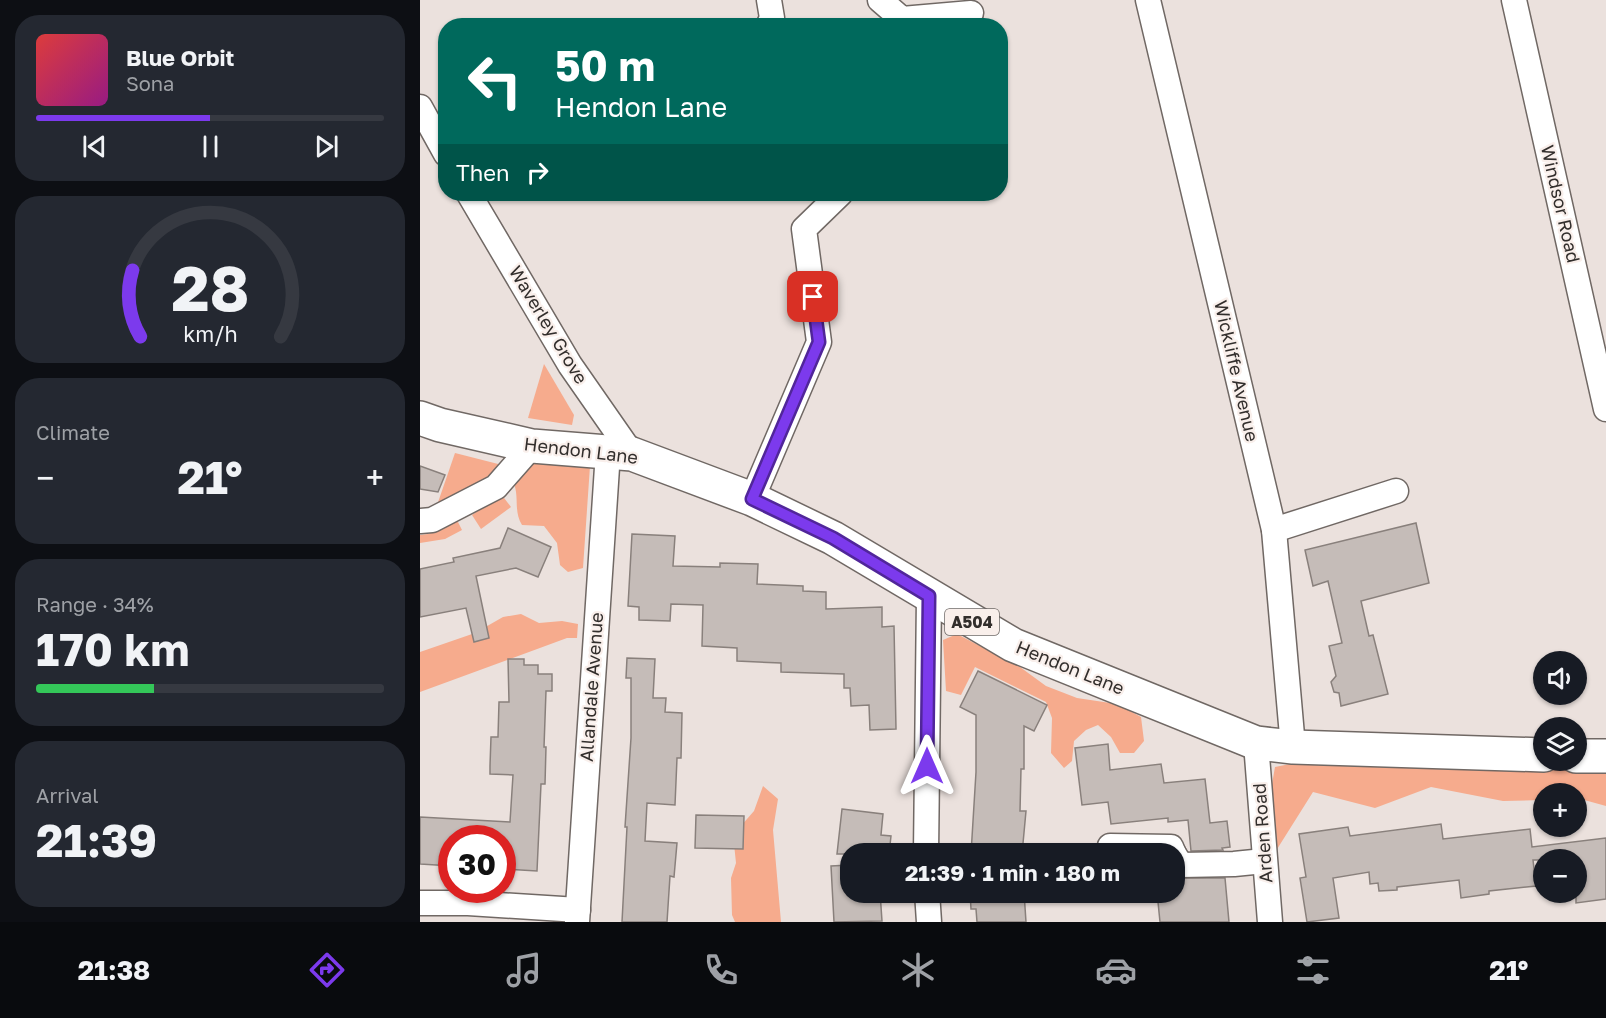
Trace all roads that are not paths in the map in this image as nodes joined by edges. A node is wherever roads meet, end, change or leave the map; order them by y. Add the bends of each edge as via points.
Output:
1 (769, 0) edge
2 (880, 0) edge
3 (1148, 0) edge
4 (1514, 0) edge
5 (971, 13) dead end
6 (772, 18) edge
7 (901, 18) edge
8 (914, 18) edge
9 (420, 107) edge
10 (438, 140) edge
11 (473, 201) edge
12 (833, 201) edge
13 (1606, 409) edge
14 (420, 418) edge
15 (532, 446) junction
16 (620, 453) junction
17 (1396, 491) dead end
18 (752, 499) junction
19 (420, 521) edge
20 (1274, 530) junction
21 (929, 596) junction
22 (1256, 743) junction
23 (1293, 747) junction
24 (1533, 754) edge
25 (1587, 756) edge
26 (1606, 756) edge
27 (926, 843) edge
28 (1264, 861) junction
29 (1185, 865) edge
30 (420, 903) edge
31 (928, 903) edge
32 (577, 916) edge
33 (929, 922) edge
34 (1270, 922) edge

1 - 6 street
2 - 7 street
3 - 20 street, Wickliffe Avenue
4 - 13 street, Windsor Road
5 - 8 street
9 - 10 street
11 - 16 street, Waverley Grove
12 - 18 street via 804,229 819,342
14 - 15 main road, Hendon Lane / A504
15 - 16 main road, Hendon Lane / A504
15 - 19 street via 496,487 432,520
16 - 18 main road, Hendon Lane / A504
16 - 32 street, Allandale Avenue
17 - 20 street
18 - 21 main road, Hendon Lane / A504 via 833,538
20 - 23 street, Wickliffe Avenue
21 - 22 main road, Hendon Lane / A504 via 1013,645
21 - 27 street
22 - 23 main road, Hendon Lane / A504
22 - 28 street, Arden Road
23 - 24 main road, Hendon Lane / A504
25 - 26 main road
28 - 29 street
28 - 34 street, Arden Road
30 - 32 street via 468,903
31 - 33 street

